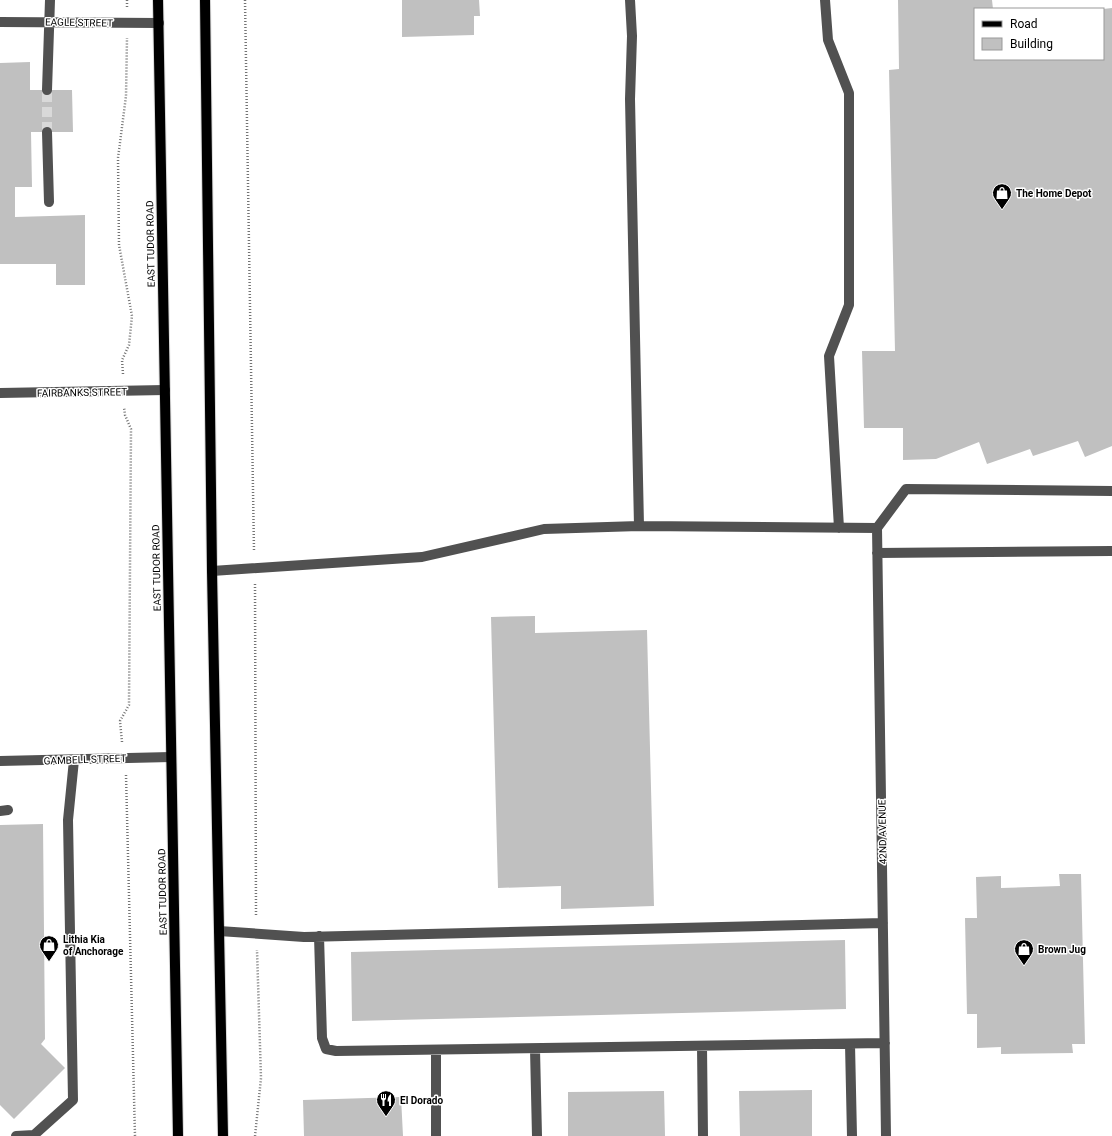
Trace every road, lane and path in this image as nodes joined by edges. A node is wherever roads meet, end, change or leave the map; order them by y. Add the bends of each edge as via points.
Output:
1 (50, 0) edge
2 (127, 0) edge
3 (158, 0) edge
4 (205, 0) edge
5 (630, 0) edge
6 (825, 0) edge
7 (50, 21) junction
8 (0, 22) edge
9 (127, 22) junction
10 (158, 23) junction
11 (47, 90) tunnel mouth
12 (47, 132) tunnel mouth
13 (49, 202) dead end
14 (165, 390) junction
15 (124, 391) junction
16 (0, 393) edge
17 (1112, 491) edge
18 (638, 526) junction
19 (839, 528) junction
20 (877, 528) junction
21 (1112, 551) edge
22 (877, 553) junction
23 (212, 571) junction
24 (171, 757) junction
25 (124, 758) junction
26 (74, 760) junction
27 (0, 761) edge
28 (883, 923) junction
29 (219, 931) junction
30 (319, 936) junction
31 (885, 1043) junction
32 (850, 1044) junction
33 (702, 1046) junction
34 (535, 1049) junction
35 (436, 1050) junction
36 (16, 1136) edge
37 (135, 1136) edge
38 (178, 1136) edge
39 (223, 1136) edge
40 (436, 1136) edge
41 (537, 1136) edge
42 (703, 1136) edge
43 (852, 1136) edge
44 (886, 1136) edge

1 - 7 street
2 - 9 path
3 - 10 main road, EAST TUDOR ROAD
4 - 23 main road
5 - 18 street
6 - 19 street via 828,40 849,93 849,306 829,356
7 - 8 street, EAGLE STREET
7 - 9 street, EAGLE STREET
7 - 11 street
9 - 10 street, EAGLE STREET
9 - 15 path via 126,96 118,158 119,245 132,316 129,345 122,360
10 - 14 main road, EAST TUDOR ROAD
12 - 13 street
14 - 15 street, FAIRBANKS STREET
14 - 24 main road, EAST TUDOR ROAD
15 - 16 street, FAIRBANKS STREET
15 - 25 path via 125,415 131,429 129,705 120,721
17 - 20 street via 906,489
18 - 19 street
18 - 23 street via 544,530 422,557
19 - 20 street
20 - 22 street, 42ND AVENUE
21 - 22 street
22 - 28 street, 42ND AVENUE
23 - 29 main road
24 - 25 street, GAMBELL STREET
24 - 38 main road, EAST TUDOR ROAD
25 - 26 street, GAMBELL STREET
25 - 37 path via 128,787
26 - 27 street, GAMBELL STREET
26 - 36 street via 68,820 73,1100 34,1135
28 - 30 street
28 - 31 street, 42ND AVENUE
29 - 30 street
29 - 39 main road
30 - 35 street via 322,1038 326,1048 336,1051
31 - 32 street
31 - 44 street, 42ND AVENUE
32 - 33 street
32 - 43 street
33 - 34 street
33 - 42 street
34 - 35 street
34 - 41 street
35 - 40 street

